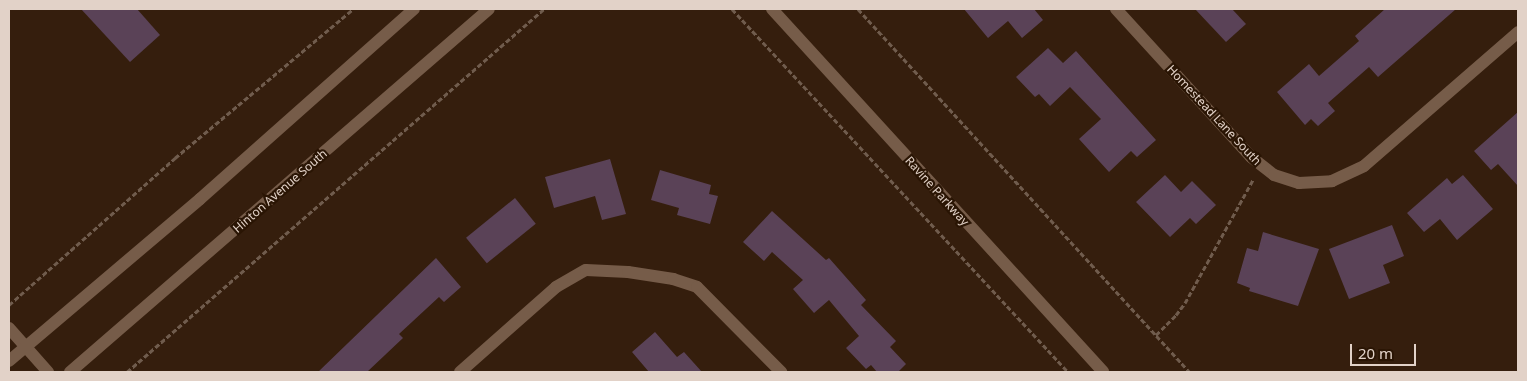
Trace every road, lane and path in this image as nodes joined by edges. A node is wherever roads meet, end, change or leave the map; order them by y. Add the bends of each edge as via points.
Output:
1 (354, 9) edge
2 (414, 9) edge
3 (489, 9) edge
4 (544, 9) edge
5 (732, 9) edge
6 (772, 9) edge
7 (858, 9) edge
8 (1116, 9) edge
9 (1518, 32) edge
10 (1261, 166) junction
11 (9, 305) edge
12 (9, 328) edge
13 (1156, 336) junction
14 (25, 346) junction
15 (9, 361) edge
16 (48, 372) edge
17 (70, 372) edge
18 (127, 372) edge
19 (460, 372) edge
20 (781, 372) edge
21 (1068, 372) edge
22 (1103, 372) edge
23 (1189, 372) edge

1 - 11 path via 175,158
2 - 14 street via 200,199
3 - 17 street, Hinton Avenue South
4 - 18 path
5 - 21 path
6 - 22 street, Ravine Parkway
7 - 13 path
8 - 10 street, Homestead Lane South
9 - 10 street, Homestead Lane South via 1371,160 1350,174 1326,182 1299,183 1281,179
10 - 13 path via 1185,303
12 - 14 street
13 - 23 path
14 - 15 street
14 - 16 street
19 - 20 street via 556,287 586,270 673,279 697,288

